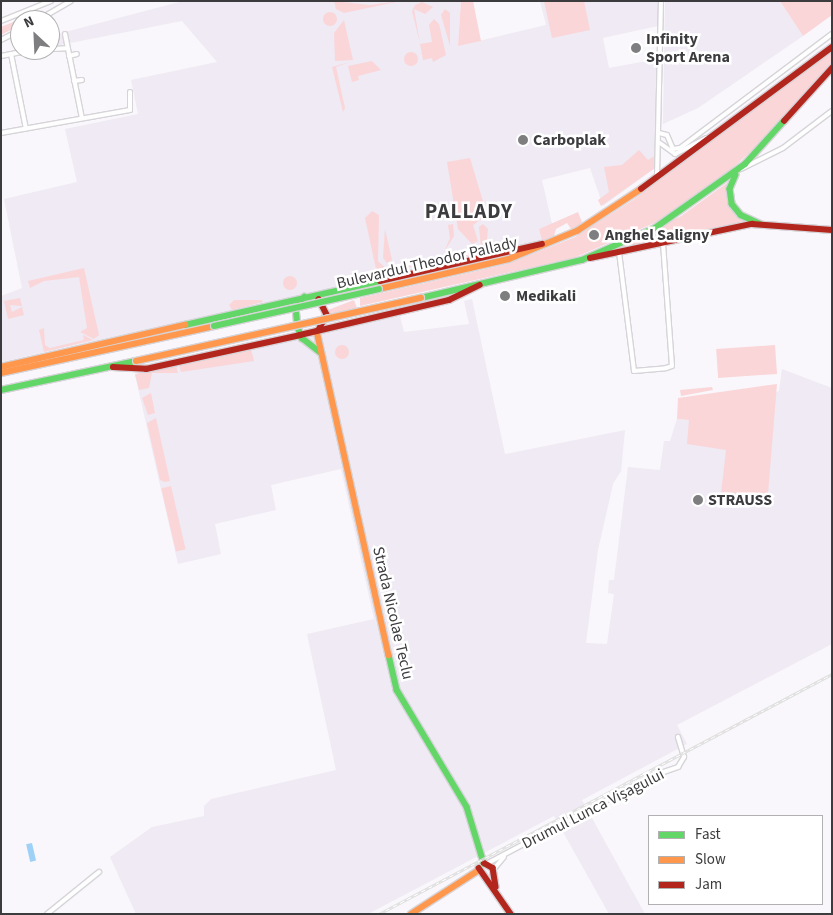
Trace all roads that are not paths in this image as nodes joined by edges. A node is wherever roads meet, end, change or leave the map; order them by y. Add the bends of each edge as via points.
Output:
1 (50, 1) edge
2 (71, 1) edge
3 (661, 1) edge
4 (55, 10) edge
5 (1, 22) edge
6 (65, 34) dead end
7 (832, 34) edge
8 (832, 46) edge
9 (60, 48) edge
10 (67, 48) junction
11 (10, 54) edge
12 (77, 54) dead end
13 (1, 56) edge
14 (69, 56) junction
15 (11, 60) edge
16 (831, 69) edge
17 (82, 80) dead end
18 (74, 82) junction
19 (130, 92) dead end
20 (832, 111) edge
21 (82, 118) junction
22 (26, 129) junction
23 (659, 132) junction
24 (1, 133) edge
25 (709, 137) junction
26 (659, 141) junction
27 (738, 170) junction
28 (658, 176) junction
29 (760, 224) junction
30 (832, 230) edge
31 (552, 243) junction
32 (663, 243) junction
33 (618, 252) junction
34 (582, 260) junction
35 (482, 284) junction
36 (308, 296) junction
37 (320, 330) junction
38 (300, 335) junction
39 (321, 354) junction
40 (111, 367) junction
41 (1, 368) edge
42 (1, 373) edge
43 (1, 390) edge
44 (678, 737) dead end
45 (508, 853) junction
46 (486, 863) junction
47 (479, 870) junction
48 (493, 871) junction
49 (99, 872) dead end
50 (484, 877) junction
51 (464, 882) junction
52 (497, 890) junction
53 (47, 914) edge
54 (411, 914) edge
55 (511, 914) edge

1 - 5 street
2 - 4 street
3 - 23 street
6 - 10 street
7 - 23 street via 680,148 672,148 666,135
8 - 25 main road, Bulevardul Theodor Pallady
9 - 10 street
10 - 14 street
11 - 13 street
12 - 14 street
14 - 18 street
15 - 22 street
16 - 27 main road, Bulevardul Theodor Pallady
17 - 18 street
18 - 21 street
19 - 21 street via 132,109
20 - 27 street via 772,155
21 - 22 street
22 - 24 street
23 - 26 street
25 - 26 street via 675,154 664,150
25 - 28 main road, Bulevardul Theodor Pallady
26 - 28 street
27 - 29 main road via 730,189 732,204
27 - 34 main road, Bulevardul Theodor Pallady via 655,228
28 - 31 main road, Bulevardul Theodor Pallady via 605,214
29 - 30 main road
29 - 32 main road
31 - 36 main road
31 - 42 main road, Bulevardul Theodor Pallady, bridge via 504,261
32 - 33 main road
32 - 33 street via 672,366 666,368 634,371
33 - 34 main road
34 - 35 main road, Bulevardul Theodor Pallady
35 - 37 main road, Bulevardul Theodor Pallady via 449,300
35 - 40 main road, Bulevardul Theodor Pallady, bridge
36 - 37 main road via 323,303 327,313
36 - 38 main road via 296,310
36 - 41 main road
37 - 38 main road, Bulevardul Theodor Pallady
37 - 39 main road, Strada Nicolae Teclu
38 - 39 main road
38 - 40 main road, Bulevardul Theodor Pallady via 146,368
39 - 46 main road, Strada Nicolae Teclu via 396,690 468,807
40 - 43 main road, Bulevardul Theodor Pallady
44 - 45 street, Drumul Lunca Vișagului via 684,757 678,767 652,776
45 - 46 street, Drumul Lunca Vișagului
45 - 48 street, Drumul Lunca Vișagului
46 - 47 main road
46 - 48 main road, Strada Nicolae Teclu
47 - 50 main road, Strada Nicolae Teclu
47 - 51 main road
48 - 50 main road
48 - 52 main road, Strada Nicolae Teclu
49 - 53 street
50 - 51 main road
50 - 52 main road, Strada Nicolae Teclu
51 - 54 main road
52 - 55 main road, Strada Nicolae Teclu

